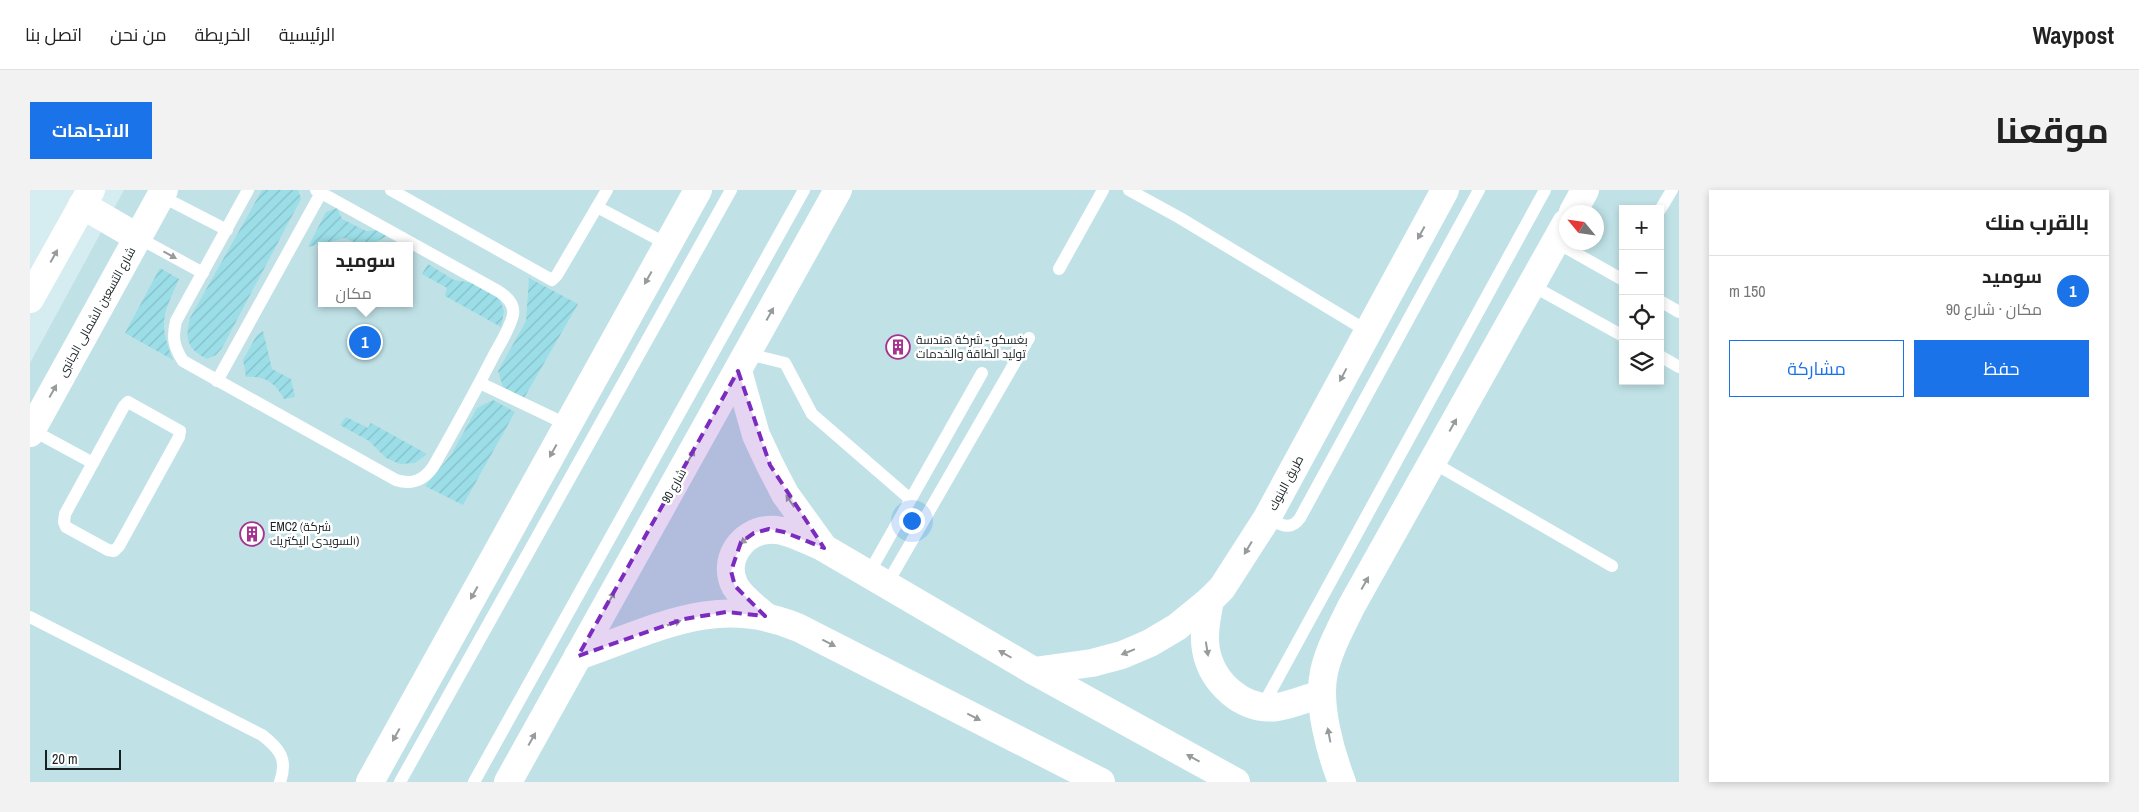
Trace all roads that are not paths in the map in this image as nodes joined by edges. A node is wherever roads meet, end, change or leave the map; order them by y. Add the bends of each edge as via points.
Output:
1 (248, 190) edge
2 (391, 190) edge
3 (607, 190) edge
4 (698, 190) edge
5 (732, 190) edge
6 (804, 190) edge
7 (838, 190) edge
8 (1104, 190) edge
9 (1129, 190) edge
10 (1445, 190) edge
11 (1479, 190) edge
12 (1545, 190) edge
13 (1585, 190) edge
14 (1672, 190) edge
15 (319, 192) edge
16 (162, 193) edge
17 (87, 198) edge
18 (1576, 205) edge
19 (1663, 205) edge
20 (597, 207) junction
21 (226, 230) junction
22 (1559, 236) edge
23 (138, 237) junction
24 (409, 242) edge
25 (413, 244) edge
26 (667, 244) junction
27 (1584, 250) edge
28 (1059, 269) dead end
29 (203, 273) junction
30 (1619, 276) edge
31 (1531, 285) junction
32 (30, 299) edge
33 (1664, 303) edge
34 (1679, 312) edge
35 (1367, 330) junction
36 (1619, 334) edge
37 (1029, 338) dead end
38 (1664, 358) edge
39 (743, 363) junction
40 (1679, 367) edge
41 (982, 373) dead end
42 (218, 381) junction
43 (480, 383) junction
44 (568, 425) junction
45 (31, 431) edge
46 (93, 462) junction
47 (1432, 462) junction
48 (910, 499) junction
49 (1267, 518) junction
50 (824, 548) junction
51 (1612, 566) dead end
52 (878, 578) junction
53 (1210, 600) junction
54 (765, 616) junction
55 (30, 617) edge
56 (578, 656) junction
57 (1034, 671) junction
58 (1322, 694) junction
59 (1262, 707) junction
60 (280, 782) edge
61 (370, 782) edge
62 (400, 782) edge
63 (474, 782) edge
64 (508, 782) edge
65 (1101, 782) edge
66 (1236, 782) edge
67 (1342, 782) edge

1 - 21 lane
2 - 20 lane via 552,280
3 - 20 lane
4 - 26 street
5 - 62 lane
6 - 63 lane
39 -> 7 street, شارع 90
8 - 28 lane
9 - 35 lane
10 -> 35 street, طريق البنوك
11 - 49 lane via 1300,518 1289,528
12 - 59 lane
13 - 18 street
14 - 19 lane
15 - 24 lane
15 - 42 lane
16 - 21 lane
16 - 23 street, شارع التسعين الشمالى الجانبى
17 - 23 street
32 -> 17 street
20 - 26 lane
21 - 29 lane
22 - 31 street
23 -> 29 lane
45 -> 23 street, شارع التسعين الشمالى الجانبى
25 - 43 lane via 507,297 512,306 513,314
26 -> 44 street
27 - 30 lane
29 - 42 lane via 176,322 173,336 175,350 183,361
31 - 36 lane
47 -> 31 street
33 - 34 lane
35 -> 49 street, طريق البنوك
37 - 52 lane
38 - 40 lane
39 - 48 lane via 785,364 812,414
50 -> 39 street via 785,494 756,435
56 -> 39 street, شارع 90
41 - 48 lane
42 - 43 lane via 406,483 417,482 426,476
43 - 44 lane
44 -> 61 street
45 - 46 lane
46 - 46 lane via 65,514 64,522 66,527 114,551 180,431 128,402
47 - 51 lane
58 -> 47 street via 1332,645
48 - 52 lane
49 -> 53 street, طريق البنوك via 1241,560
50 - 52 street
50 -> 54 street via 769,529 754,533 741,542 733,555 731,571 735,586
57 -> 52 street
53 -> 57 street, طريق البنوك via 1177,628 1122,655 1092,663
53 -> 59 street via 1205,627 1206,650 1214,673 1229,691 1250,704
56 -> 54 street via 705,614 726,612
54 -> 65 street via 799,628
55 - 60 lane via 262,735 276,745 283,759
64 -> 56 street, شارع 90
66 -> 57 street
58 - 59 street via 1277,707
67 -> 58 street via 1329,739

